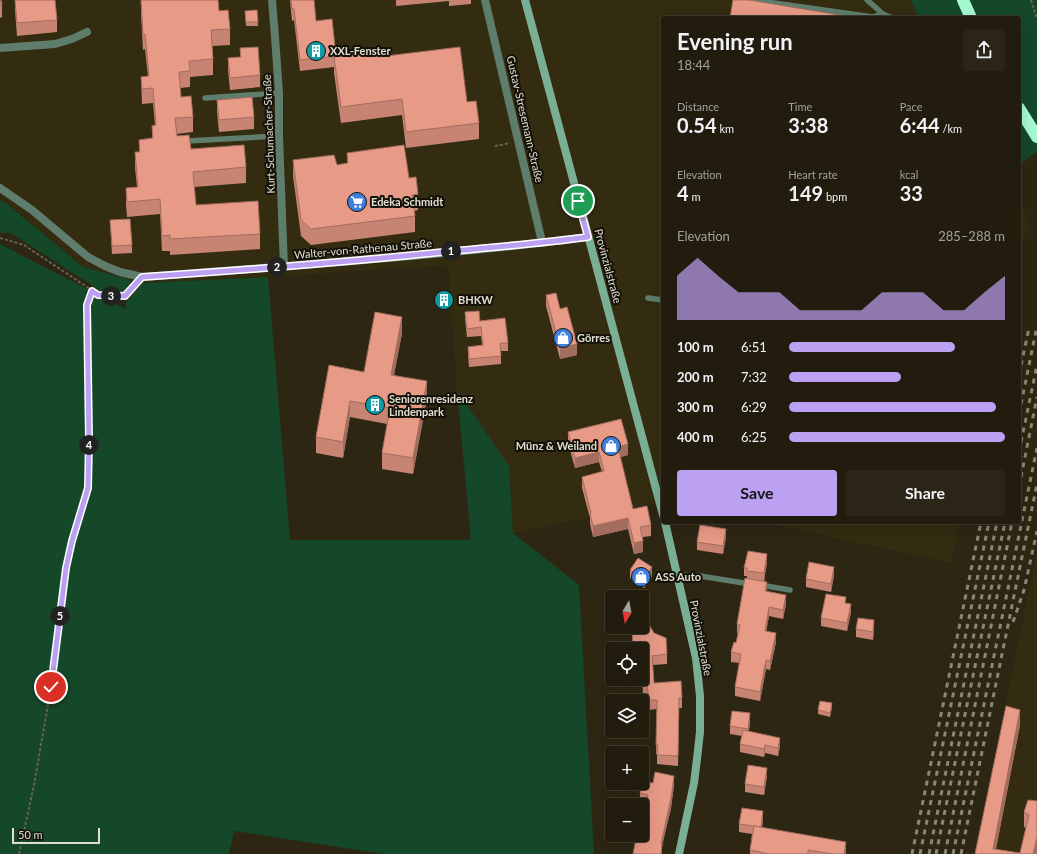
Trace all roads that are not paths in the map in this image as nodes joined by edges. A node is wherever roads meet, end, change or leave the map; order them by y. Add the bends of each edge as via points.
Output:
1 (272, 0) edge
2 (485, 0) edge
3 (525, 0) edge
4 (753, 0) edge
5 (867, 0) edge
6 (963, 0) edge
7 (883, 14) junction
8 (860, 16) edge
9 (878, 16) edge
10 (888, 16) edge
11 (970, 16) edge
12 (88, 32) dead end
13 (0, 48) edge
14 (279, 93) junction
15 (205, 98) dead end
16 (1021, 111) edge
17 (279, 136) junction
18 (1037, 137) edge
19 (187, 141) edge
20 (0, 188) edge
21 (588, 237) junction
22 (542, 242) junction
23 (284, 267) junction
24 (648, 298) dead end
25 (661, 300) edge
26 (661, 507) edge
27 (665, 524) edge
28 (677, 575) junction
29 (790, 590) dead end
30 (679, 854) edge

1 - 14 street, Kurt-Schumacher-Straße
2 - 22 street, Gustav-Stresemann-Straße
3 - 21 main road, Provinzialstraße
4 - 8 lane
5 - 7 lane
6 - 11 highway
7 - 9 lane
7 - 10 lane
12 - 13 street via 54,44
14 - 15 lane
14 - 17 street, Kurt-Schumacher-Straße
16 - 18 highway
17 - 19 lane
17 - 23 street, Kurt-Schumacher-Straße
20 - 23 street, Walter-von-Rathenau Straße via 32,210 88,257 120,272 142,277
21 - 22 street, Walter-von-Rathenau Straße
21 - 26 main road, Provinzialstraße
22 - 23 street, Walter-von-Rathenau Straße
24 - 25 lane
27 - 28 main road, Provinzialstraße
28 - 29 lane via 700,576
28 - 30 main road, Provinzialstraße via 696,658 700,696 698,759

